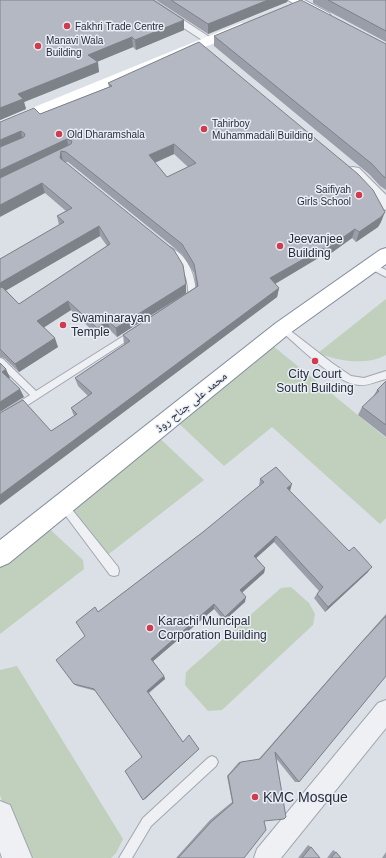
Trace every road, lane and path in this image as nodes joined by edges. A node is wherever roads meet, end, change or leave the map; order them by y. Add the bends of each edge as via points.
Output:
1 (146, 0) edge
2 (296, 3) edge
3 (333, 21) edge
4 (251, 22) edge
5 (207, 46) junction
6 (0, 127) edge
7 (344, 164) edge
8 (386, 204) edge
9 (160, 242) edge
10 (381, 265) edge
11 (179, 303) edge
12 (140, 328) edge
13 (283, 328) junction
14 (0, 361) edge
15 (386, 375) edge
16 (36, 396) junction
17 (0, 419) edge
18 (63, 505) junction
19 (0, 555) edge
20 (114, 571) dead end
21 (386, 711) edge
22 (212, 762) dead end
23 (0, 815) edge
24 (16, 858) edge
25 (125, 858) edge
26 (266, 858) edge

1 - 5 street
2 - 3 main road
4 - 5 main road
5 - 6 main road
7 - 8 street
9 - 11 lane via 183,263 193,282 192,295
10 - 13 main road, محمد علی جناح روڈ
12 - 16 lane
13 - 15 lane via 341,374 355,381 368,381
13 - 18 main road, محمد علی جناح روڈ
14 - 16 lane
16 - 17 lane
18 - 19 main road, محمد علی جناح روڈ
18 - 20 lane
21 - 26 street
22 - 25 lane via 147,822
23 - 24 street

